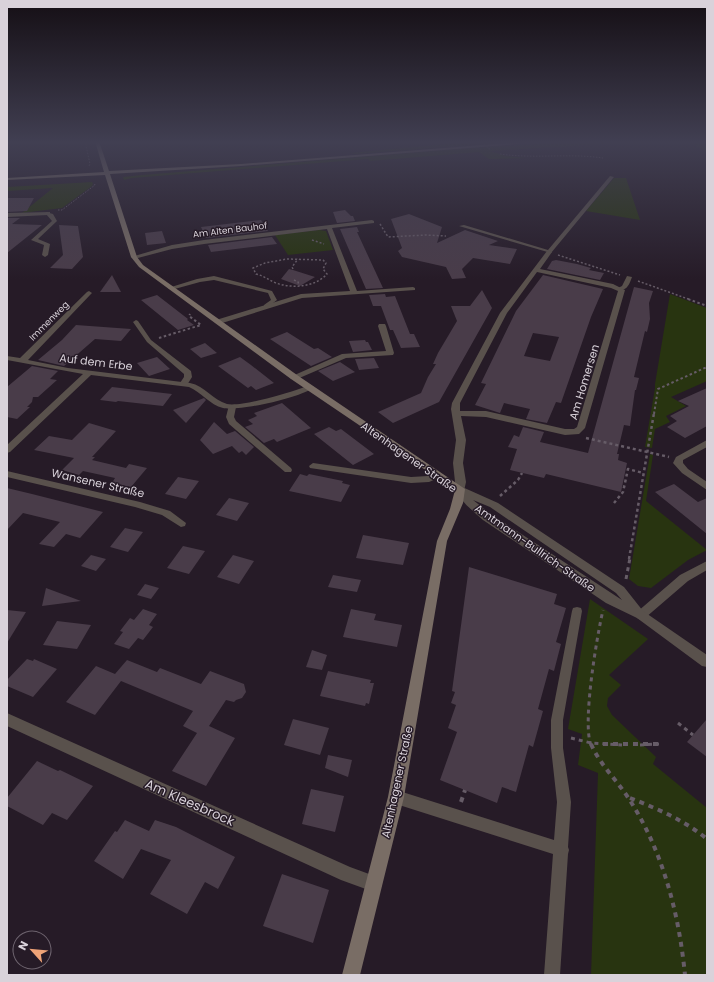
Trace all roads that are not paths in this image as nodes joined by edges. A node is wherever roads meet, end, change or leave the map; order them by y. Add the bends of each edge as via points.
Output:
1 (112, 187) edge
2 (604, 187) edge
3 (48, 213) joint
4 (7, 214) edge
5 (372, 222) dead end
6 (462, 226) dead end
7 (329, 227) junction
8 (549, 252) junction
9 (45, 255) dead end
10 (134, 258) junction
11 (535, 270) junction
12 (629, 277) dead end
13 (171, 288) junction
14 (413, 289) dead end
15 (620, 289) junction
16 (354, 292) junction
17 (89, 293) dead end
18 (266, 306) junction
19 (136, 322) dead end
20 (219, 322) junction
21 (382, 326) dead end
22 (7, 358) edge
23 (22, 361) junction
24 (90, 372) junction
25 (294, 377) junction
26 (184, 383) junction
27 (310, 387) junction
28 (232, 407) junction
29 (456, 413) junction
30 (707, 443) edge
31 (7, 450) edge
32 (313, 466) dead end
33 (288, 470) dead end
34 (7, 474) edge
35 (438, 475) junction
36 (707, 487) edge
37 (460, 489) junction
38 (181, 522) dead end
39 (707, 565) edge
40 (577, 611) dead end
41 (641, 615) junction
42 (707, 662) edge
43 (7, 719) edge
44 (396, 797) junction
45 (562, 850) junction
46 (374, 884) junction
47 (351, 975) edge
48 (552, 975) edge

1 - 10 main road, Altenhagener Straße
2 - 8 lane
3 - 4 street
3 - 9 lane via 55,222 34,240 47,244
5 - 7 street, Am Alten Bauhof
6 - 8 lane
7 - 10 street, Am Alten Bauhof via 190,244
7 - 16 street
8 - 11 street
10 - 13 main road, Altenhagener Straße via 143,268
11 - 15 street
11 - 29 street via 500,320 456,403
12 - 15 lane, Am Homersen via 626,287
13 - 18 lane via 199,280 218,279 270,292 274,300
13 - 20 main road, Altenhagener Straße
14 - 16 street
15 - 29 street, Am Homersen via 622,292 583,425 576,432 565,432 486,414
16 - 18 street via 301,296
17 - 23 street, Immenweg
18 - 20 street
19 - 26 lane via 148,340 188,373
20 - 25 main road, Altenhagener Straße
21 - 25 street via 390,353 345,356
22 - 23 street, Auf dem Erbe
23 - 24 street, Auf dem Erbe
24 - 26 street, Auf dem Erbe
24 - 31 street
25 - 27 main road, Altenhagener Straße
26 - 28 street, Auf dem Erbe via 200,388 220,404
27 - 28 street
27 - 35 main road, Altenhagener Straße
28 - 33 lane via 232,422
29 - 37 street via 461,440 458,463
30 - 36 street via 679,459 678,464
32 - 35 lane via 412,480 429,479
34 - 38 street, Wansener Straße via 142,505 166,513
35 - 37 main road, Altenhagener Straße
37 - 41 street, Amtmann-Bullrich-Straße via 471,504 487,517 610,600
37 - 41 street, Amtmann-Bullrich-Straße via 494,505 620,590
37 - 44 main road, Altenhagener Straße via 459,504 442,541
39 - 41 street via 684,578
40 - 45 lane via 557,733 558,765 564,802
41 - 42 street, Amtmann-Bullrich-Straße
43 - 46 street, Am Kleesbrock via 346,874
44 - 45 lane
44 - 46 main road, Altenhagener Straße
45 - 48 lane
46 - 47 main road, Altenhagener Straße

